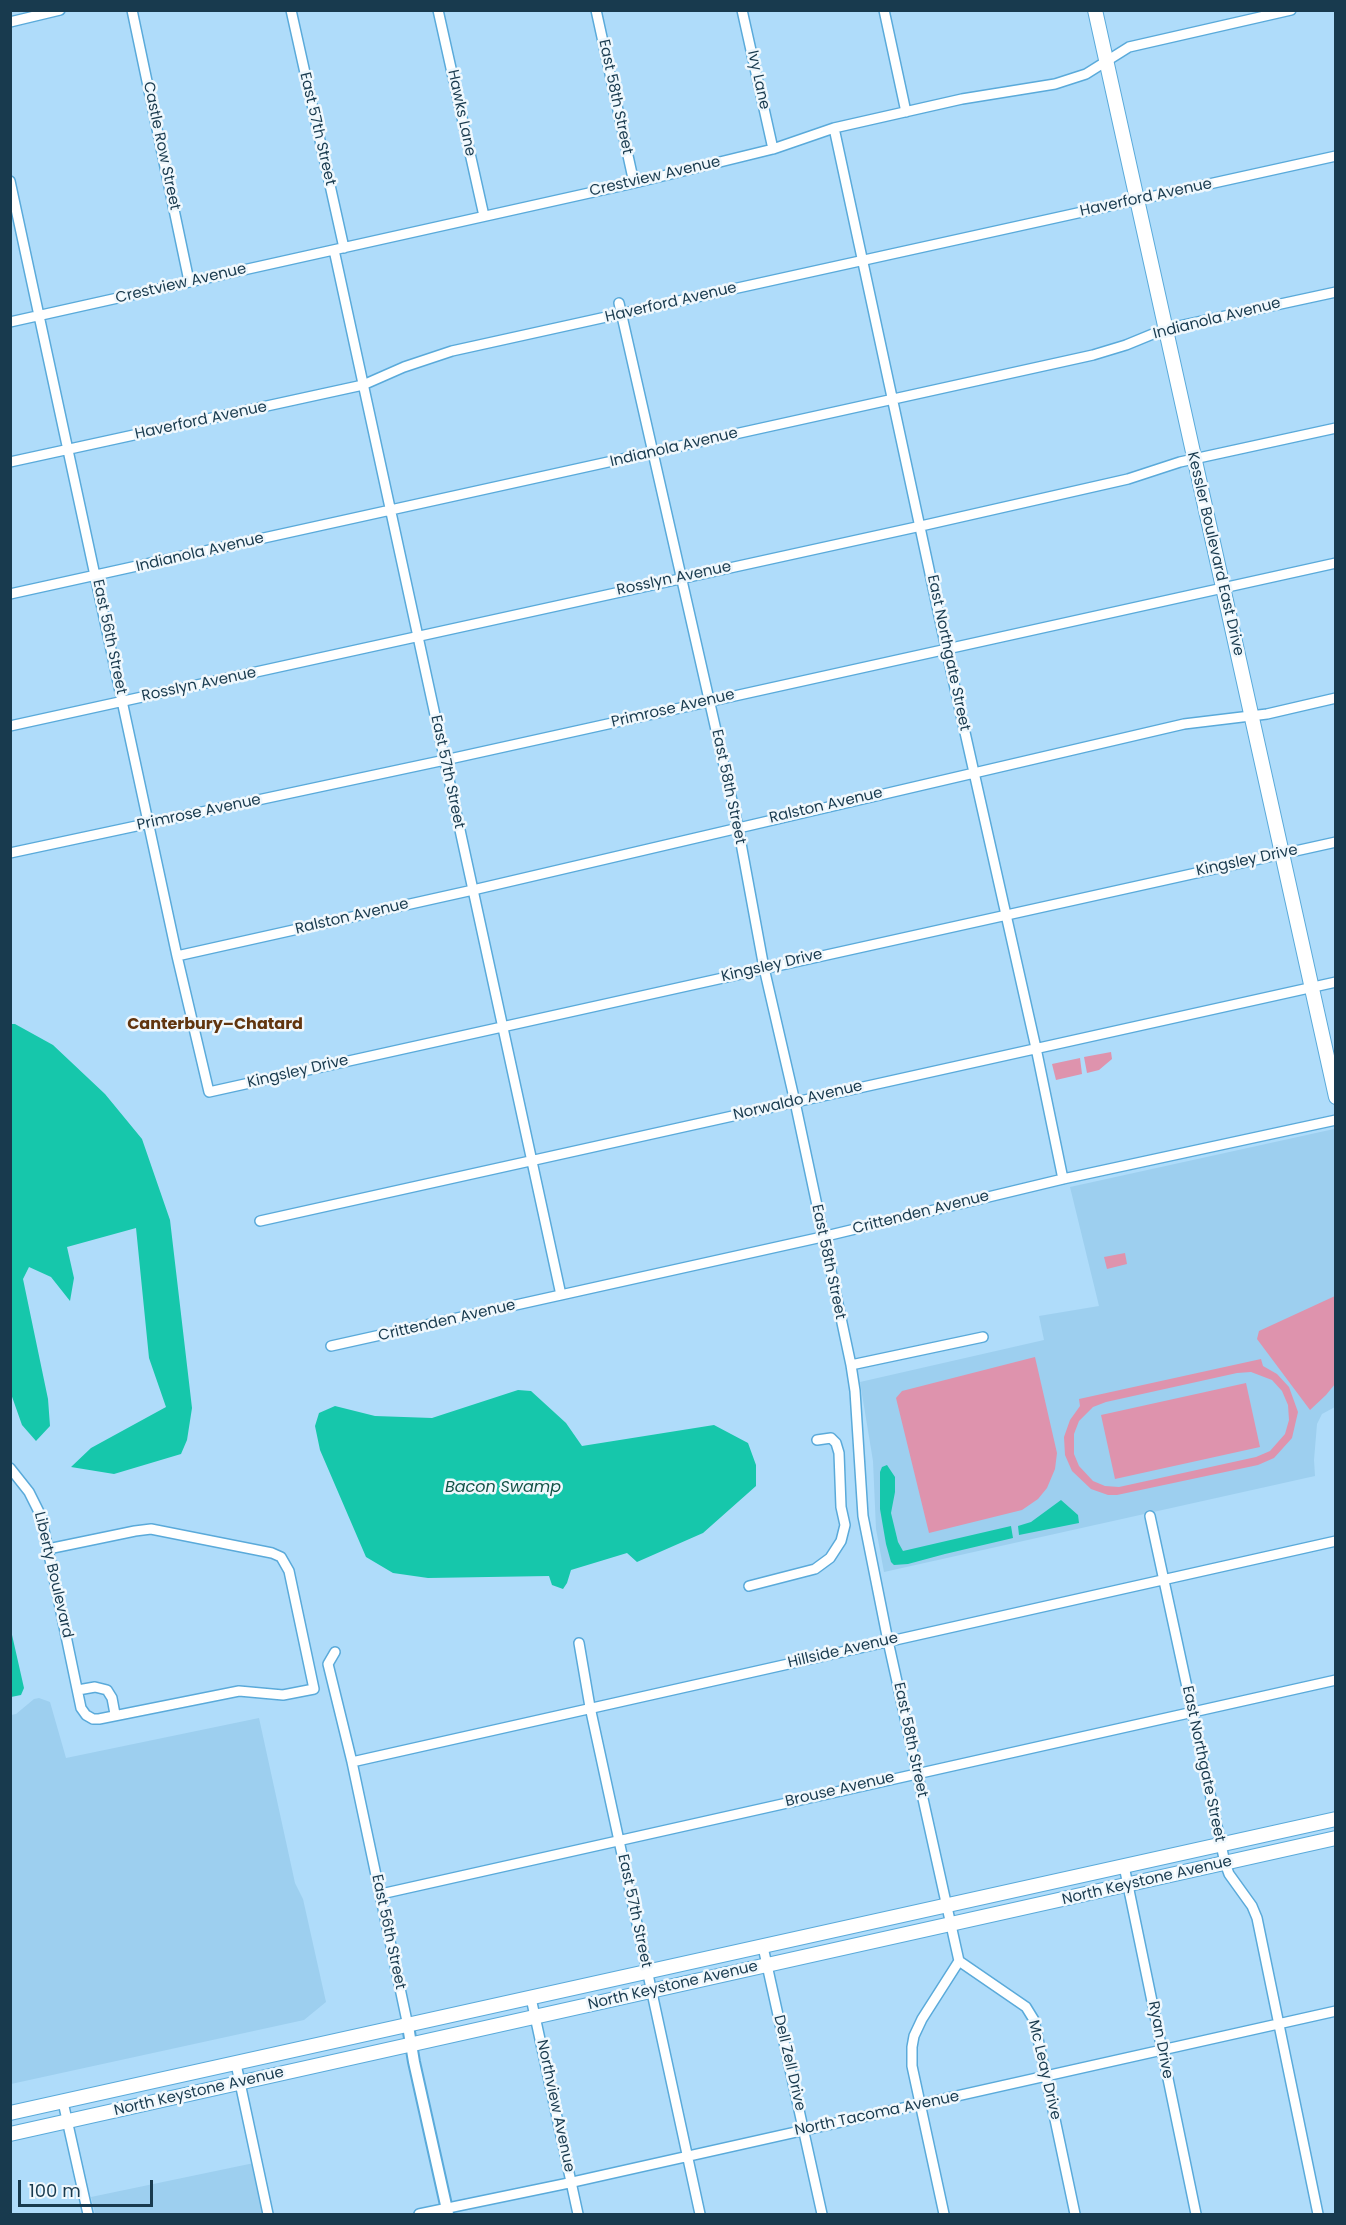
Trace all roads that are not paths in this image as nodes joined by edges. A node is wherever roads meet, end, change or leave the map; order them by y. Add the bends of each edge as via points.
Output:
1 (60, 10) edge
2 (132, 10) edge
3 (291, 10) edge
4 (438, 10) edge
5 (596, 10) edge
6 (742, 10) edge
7 (884, 10) edge
8 (1095, 10) edge
9 (1292, 10) edge
10 (10, 22) edge
11 (1106, 61) junction
12 (906, 112) junction
13 (834, 128) junction
14 (773, 149) junction
15 (1335, 156) edge
16 (10, 181) edge
17 (634, 183) junction
18 (1137, 200) junction
19 (484, 216) junction
20 (344, 248) junction
21 (334, 250) junction
22 (863, 260) junction
23 (189, 281) junction
24 (1335, 292) edge
25 (619, 303) dead end
26 (622, 314) junction
27 (39, 316) junction
28 (10, 322) edge
29 (1165, 329) junction
30 (363, 385) junction
31 (893, 400) junction
32 (1335, 428) edge
33 (68, 450) junction
34 (652, 453) junction
35 (1194, 459) junction
36 (10, 462) edge
37 (391, 511) junction
38 (921, 526) junction
39 (1335, 562) edge
40 (96, 576) junction
41 (681, 578) junction
42 (1222, 587) junction
43 (10, 594) edge
44 (418, 637) junction
45 (946, 648) junction
46 (1335, 698) edge
47 (710, 701) junction
48 (123, 702) junction
49 (1251, 716) junction
50 (10, 726) edge
51 (445, 760) junction
52 (974, 771) junction
53 (149, 824) junction
54 (738, 827) junction
55 (1335, 842) edge
56 (10, 853) edge
57 (1282, 854) junction
58 (473, 890) junction
59 (1006, 915) junction
60 (177, 956) junction
61 (764, 968) junction
62 (1335, 982) edge
63 (1311, 987) junction
64 (503, 1026) junction
65 (1036, 1048) junction
66 (209, 1092) joint
67 (1335, 1097) edge
68 (795, 1102) junction
69 (1335, 1120) edge
70 (532, 1161) junction
71 (1063, 1179) junction
72 (260, 1221) dead end
73 (822, 1237) junction
74 (561, 1295) junction
75 (983, 1337) dead end
76 (331, 1346) dead end
77 (851, 1365) junction
78 (817, 1440) dead end
79 (10, 1468) edge
80 (863, 1516) junction
81 (1150, 1516) dead end
82 (843, 1519) junction
83 (1335, 1541) edge
84 (48, 1549) junction
85 (1163, 1579) junction
86 (749, 1586) dead end
87 (888, 1641) junction
88 (579, 1643) dead end
89 (335, 1652) dead end
90 (1335, 1680) edge
91 (78, 1690) junction
92 (590, 1707) junction
93 (1191, 1713) junction
94 (115, 1714) junction
95 (352, 1762) junction
96 (918, 1773) junction
97 (1335, 1819) edge
98 (1335, 1838) edge
99 (619, 1840) junction
100 (1220, 1844) junction
101 (1225, 1863) junction
102 (1124, 1866) junction
103 (1128, 1885) junction
104 (381, 1894) junction
105 (946, 1906) junction
106 (951, 1924) junction
107 (763, 1947) junction
108 (959, 1961) junction
109 (767, 1965) junction
110 (648, 1972) junction
111 (652, 1991) junction
112 (531, 1998) junction
113 (1335, 2011) edge
114 (535, 2017) junction
115 (1278, 2024) junction
116 (408, 2026) junction
117 (410, 2045) junction
118 (1162, 2050) junction
119 (236, 2064) junction
120 (1046, 2076) junction
121 (240, 2083) junction
122 (63, 2102) junction
123 (921, 2104) junction
124 (10, 2113) edge
125 (67, 2121) junction
126 (804, 2130) junction
127 (10, 2134) edge
128 (687, 2156) junction
129 (571, 2183) junction
130 (447, 2212) edge
131 (88, 2214) edge
132 (268, 2214) edge
133 (419, 2214) edge
134 (578, 2214) edge
135 (700, 2214) edge
136 (822, 2214) edge
137 (944, 2214) edge
138 (1075, 2214) edge
139 (1196, 2214) edge
140 (1318, 2214) edge

1 - 10 street
2 - 23 street, Castle Row Street
3 - 20 street, East 57th Street
4 - 19 street, Hawks Lane
5 - 17 street, East 58th Street
6 - 14 street, Ivy Lane
7 - 12 street
8 - 11 main road, Kessler Boulevard East Drive
9 - 11 street, Crestview Avenue via 1132,46
11 - 12 street, Crestview Avenue via 1086,74 1062,82
11 - 18 main road, Kessler Boulevard East Drive
12 - 13 street, Crestview Avenue
13 - 14 street, Crestview Avenue
13 - 22 street, East Northgate Street
14 - 17 street, Crestview Avenue
15 - 18 street, Haverford Avenue
16 - 27 street, East 56th Street
17 - 19 street, Crestview Avenue
18 - 22 street, Haverford Avenue
18 - 29 main road, Kessler Boulevard East Drive
19 - 20 street, Crestview Avenue
20 - 21 street, Crestview Avenue
21 - 23 street, Crestview Avenue
21 - 30 street, East 57th Street
22 - 26 street, Haverford Avenue
22 - 31 street, East Northgate Street
23 - 27 street, Crestview Avenue
24 - 29 street, Indianola Avenue
25 - 26 street, East 58th Street
26 - 30 street, Haverford Avenue via 452,351
26 - 34 street, East 58th Street
27 - 28 street, Crestview Avenue
27 - 33 street, East 56th Street
29 - 31 street, Indianola Avenue via 1097,354
29 - 35 main road, Kessler Boulevard East Drive
30 - 33 street, Haverford Avenue
30 - 37 street, East 57th Street
31 - 34 street, Indianola Avenue
31 - 38 street, East Northgate Street
32 - 35 street, Rosslyn Avenue
33 - 36 street, Haverford Avenue
33 - 40 street, East 56th Street
34 - 37 street, Indianola Avenue
34 - 41 street, East 58th Street
35 - 38 street, Rosslyn Avenue via 1128,479
35 - 42 main road, Kessler Boulevard East Drive
37 - 40 street, Indianola Avenue
37 - 44 street, East 57th Street
38 - 41 street, Rosslyn Avenue
38 - 45 street, East Northgate Street
39 - 42 street, Primrose Avenue
40 - 43 street, Indianola Avenue
40 - 48 street, East 56th Street
41 - 44 street, Rosslyn Avenue
41 - 47 street, East 58th Street
42 - 45 street, Primrose Avenue
42 - 49 main road, Kessler Boulevard East Drive
44 - 48 street, Rosslyn Avenue
44 - 51 street, East 57th Street
45 - 47 street, Primrose Avenue
45 - 52 street, East Northgate Street
46 - 49 street, Ralston Avenue
47 - 51 street, Primrose Avenue
47 - 54 street, East 58th Street
48 - 50 street, Rosslyn Avenue
48 - 53 street, East 56th Street
49 - 52 street, Ralston Avenue via 1184,724
49 - 57 main road, Kessler Boulevard East Drive
51 - 53 street, Primrose Avenue
51 - 58 street, East 57th Street
52 - 54 street, Ralston Avenue
52 - 59 street, East Northgate Street
53 - 56 street, Primrose Avenue
53 - 60 street, East 56th Street
54 - 58 street, Ralston Avenue
54 - 61 street, East 58th Street
55 - 57 street, Kingsley Drive
57 - 59 street, Kingsley Drive
57 - 63 main road, Kessler Boulevard East Drive
58 - 60 street, Ralston Avenue
58 - 64 street, East 57th Street
59 - 61 street, Kingsley Drive
59 - 65 street, East Northgate Street
60 - 66 street, East 56th Street
61 - 64 street, Kingsley Drive
61 - 68 street, East 58th Street
62 - 63 street, Norwaldo Avenue
63 - 65 street, Norwaldo Avenue
63 - 67 main road, Kessler Boulevard East Drive
64 - 66 street, Kingsley Drive
64 - 70 street, East 57th Street
65 - 68 street, Norwaldo Avenue
65 - 71 street, East Northgate Street
68 - 70 street, Norwaldo Avenue
68 - 73 street, East 58th Street
69 - 71 street, Crittenden Avenue
70 - 72 street, Norwaldo Avenue
70 - 74 street, East 57th Street
71 - 73 street, Crittenden Avenue
73 - 74 street, Crittenden Avenue
73 - 77 street, East 58th Street
74 - 76 street, Crittenden Avenue
75 - 77 street
77 - 80 street, East 58th Street
78 - 82 street via 831,1438 838,1449
79 - 84 street, Liberty Boulevard via 36,1503
80 - 82 street
80 - 87 street, East 58th Street
81 - 85 street, East Northgate Street
82 - 86 street via 841,1541 821,1566
83 - 85 street, Hillside Avenue
84 - 91 street, Liberty Boulevard
84 - 94 street, Liberty Boulevard via 151,1529 272,1553 281,1557 289,1571 314,1689 282,1695 239,1691
85 - 87 street, Hillside Avenue
85 - 93 street, East Northgate Street
87 - 92 street, Hillside Avenue
87 - 96 street, East 58th Street
88 - 92 street, East 57th Street
89 - 95 street, East 56th Street via 328,1664
90 - 93 street, Brouse Avenue
91 - 94 street via 107,1690
91 - 94 street, Liberty Boulevard via 81,1708 89,1717 99,1719
92 - 95 street, Hillside Avenue
92 - 99 street, East 57th Street
93 - 96 street, Brouse Avenue
93 - 100 street, East Northgate Street
95 - 104 street, East 56th Street
96 - 99 street, Brouse Avenue
96 - 105 street, East 58th Street
97 - 100 main road, North Keystone Avenue
98 - 101 main road, North Keystone Avenue
99 - 104 street, Brouse Avenue
99 - 110 street, East 57th Street
100 - 101 street, East Northgate Street
100 - 102 main road, North Keystone Avenue
101 - 103 main road, North Keystone Avenue
101 - 115 street, East Northgate Street via 1256,1914
102 - 103 street, Ryan Drive
102 - 105 main road, North Keystone Avenue
103 - 106 main road, North Keystone Avenue
103 - 118 street, Ryan Drive
104 - 116 street, East 56th Street
105 - 106 street, East 58th Street
105 - 107 main road, North Keystone Avenue
106 - 108 street, East 58th Street
106 - 109 main road, North Keystone Avenue
107 - 109 street, Dell Zell Drive
107 - 110 main road, North Keystone Avenue
108 - 120 street, Mc Leay Drive via 1031,2013
108 - 123 street via 914,2036 912,2066
109 - 111 main road, North Keystone Avenue
109 - 126 street, Dell Zell Drive
110 - 111 street, East 57th Street
110 - 112 main road, North Keystone Avenue
111 - 114 main road, North Keystone Avenue
111 - 128 street, East 57th Street
112 - 114 street, Northview Avenue
112 - 116 main road, North Keystone Avenue
113 - 115 street, North Tacoma Avenue
114 - 117 main road, North Keystone Avenue
114 - 129 street, Northview Avenue
115 - 118 street, North Tacoma Avenue
115 - 140 street, East Northgate Street
116 - 117 street, East 56th Street
116 - 119 main road, North Keystone Avenue
117 - 121 main road, North Keystone Avenue
117 - 130 street, East 56th Street
118 - 120 street, North Tacoma Avenue
118 - 139 street, Ryan Drive
119 - 121 street
119 - 122 main road, North Keystone Avenue
120 - 123 street, North Tacoma Avenue
120 - 138 street, Mc Leay Drive
121 - 125 main road, North Keystone Avenue
121 - 132 street
122 - 124 main road, North Keystone Avenue
122 - 125 street
123 - 126 street, North Tacoma Avenue
123 - 137 street
125 - 127 main road, North Keystone Avenue
125 - 131 street
126 - 128 street, North Tacoma Avenue
126 - 136 street, Dell Zell Drive
128 - 129 street, North Tacoma Avenue
128 - 135 street, East 57th Street
129 - 130 street, North Tacoma Avenue
129 - 134 street, Northview Avenue
130 - 133 street, North Tacoma Avenue

